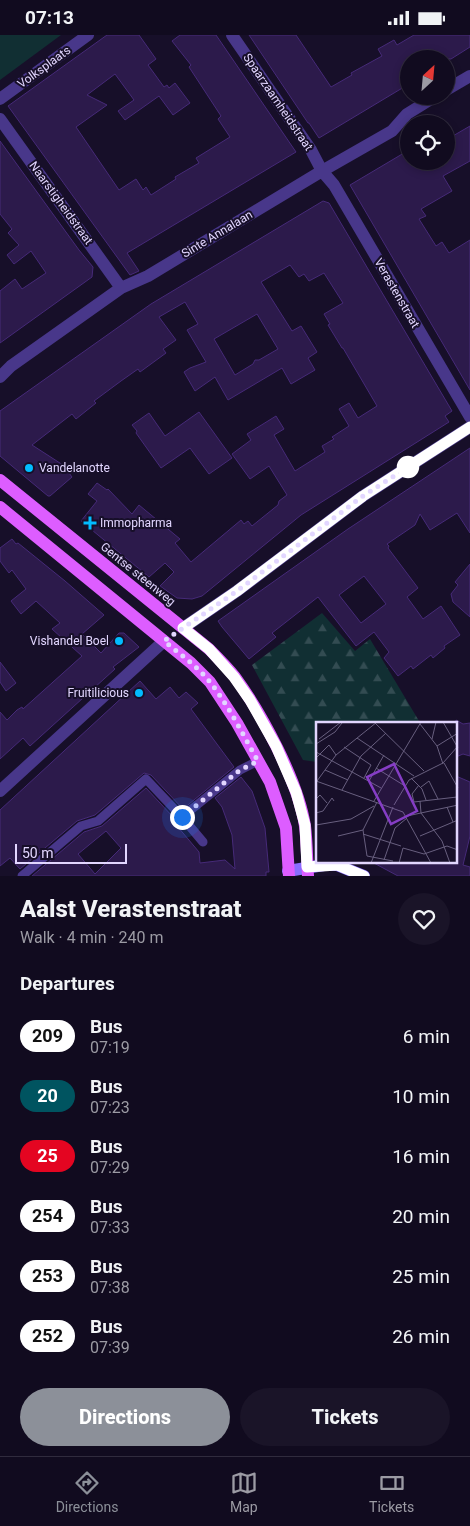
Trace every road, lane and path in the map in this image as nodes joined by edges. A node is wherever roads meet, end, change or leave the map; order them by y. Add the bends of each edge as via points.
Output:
1 (88, 35) edge
2 (232, 35) edge
3 (470, 76) edge
4 (455, 85) edge
5 (0, 99) edge
6 (421, 105) edge
7 (0, 119) edge
8 (322, 171) junction
9 (122, 288) junction
10 (0, 377) edge
11 (470, 417) edge
12 (470, 427) edge
13 (0, 480) edge
14 (0, 507) edge
15 (183, 628) junction
16 (164, 641) junction
17 (258, 761) junction
18 (0, 791) edge
19 (182, 817) junction
20 (203, 842) dead end
21 (308, 871) edge
22 (288, 873) edge
23 (22, 876) edge
24 (364, 876) edge

1 - 5 street, Volksplaats
2 - 8 street, Spaarzaamheidstraat
3 - 4 street
6 - 8 street, Sinte Annalaan via 406,114 392,131
7 - 9 street, Naarstigheidstraat
8 - 9 street, Sinte Annalaan via 148,276
8 - 11 street, Verastenstraat via 334,185
9 - 10 street, Sinte Annalaan
12 - 15 street via 363,496
13 - 15 main road, Gentse steenweg
14 - 16 main road
15 - 16 main road
15 - 21 main road, Gentse steenweg via 209,649 234,677 276,746 296,792 305,825
16 - 17 main road via 210,682
16 - 18 street
17 - 19 lane via 240,770
17 - 22 main road via 270,782 284,820
19 - 20 lane
19 - 23 lane via 146,779 98,821 81,826
21 - 22 street
21 - 24 street via 337,865

